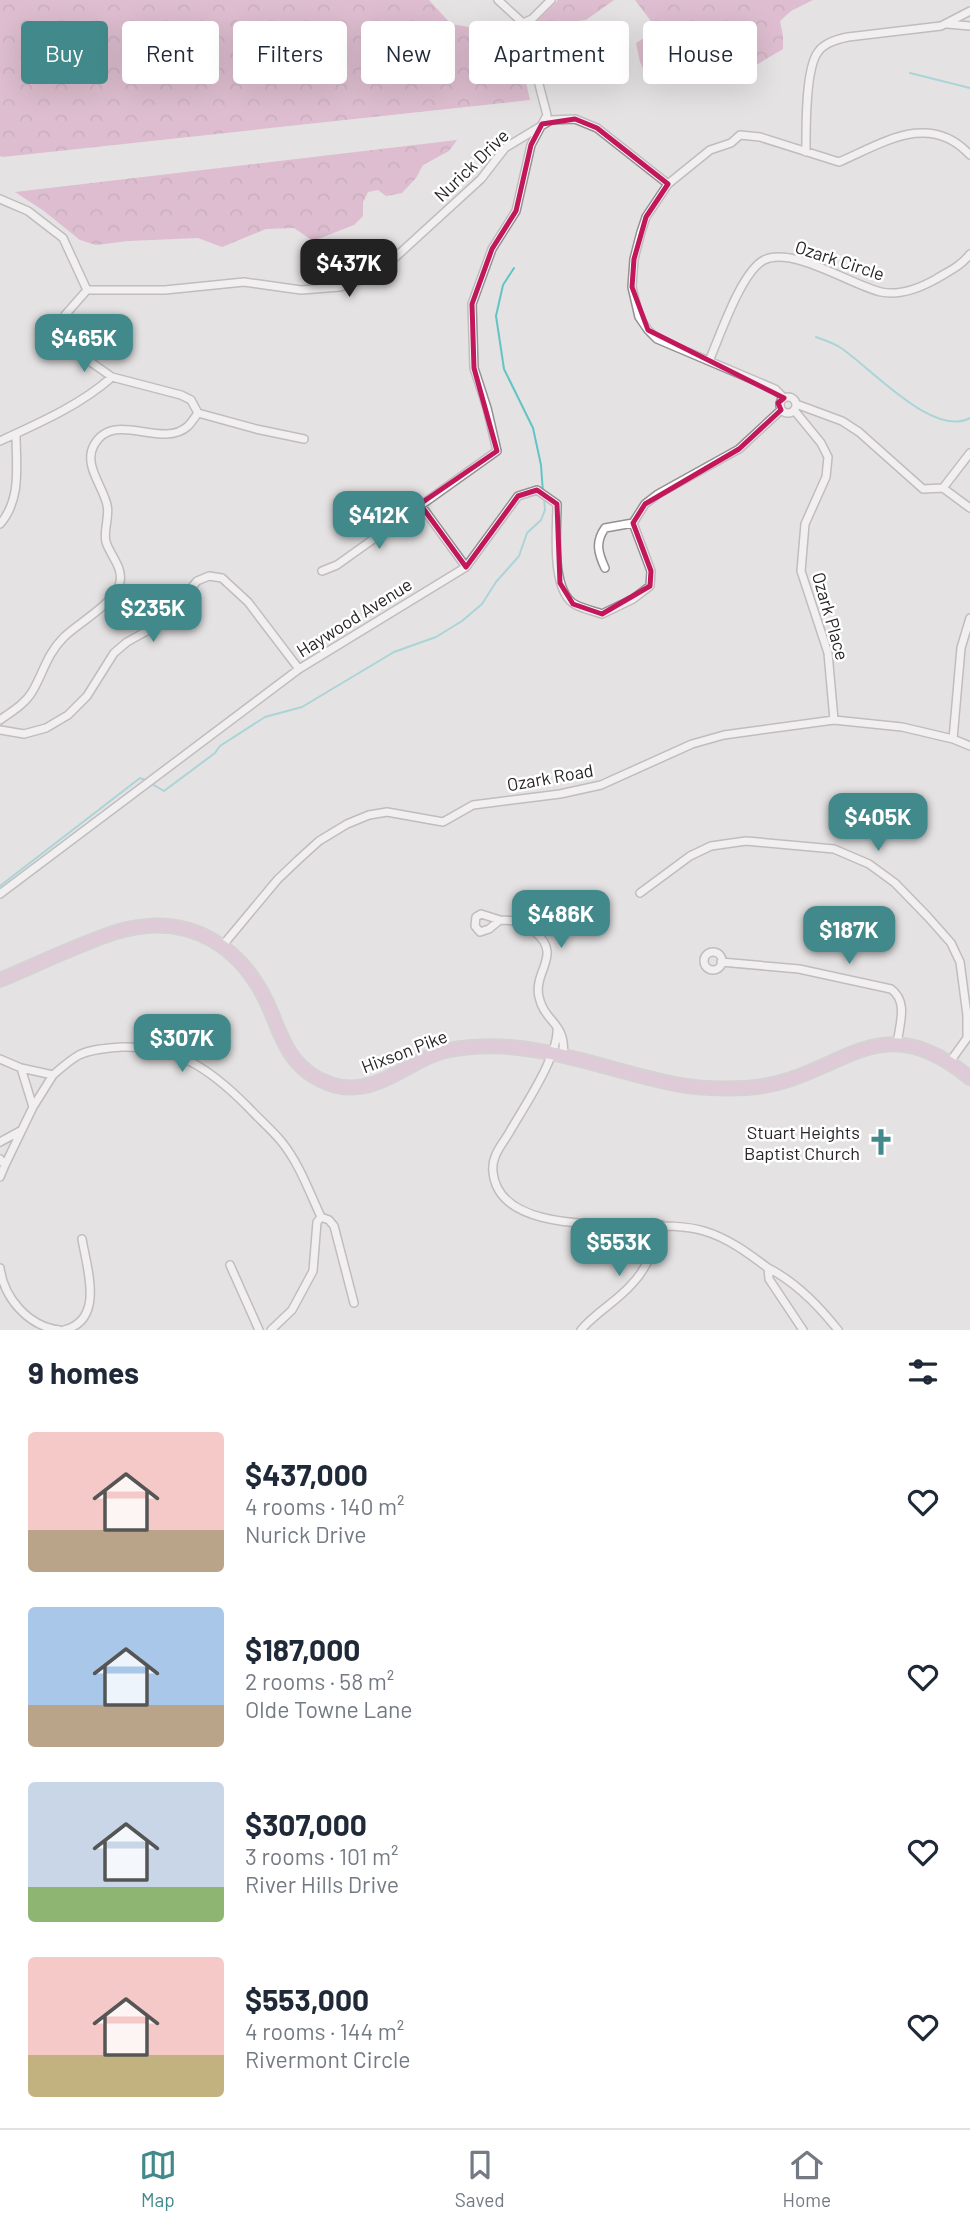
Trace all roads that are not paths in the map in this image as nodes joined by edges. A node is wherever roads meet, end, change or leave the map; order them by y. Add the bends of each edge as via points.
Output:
1 (498, 0) edge
2 (551, 0) edge
3 (970, 11) edge
4 (521, 21) edge
5 (527, 21) edge
6 (947, 24) junction
7 (970, 26) edge
8 (540, 84) edge
9 (542, 124) junction
10 (806, 152) junction
11 (970, 155) edge
12 (668, 184) junction
13 (0, 199) edge
14 (970, 254) edge
15 (87, 290) junction
16 (709, 361) junction
17 (112, 377) junction
18 (783, 398) junction
19 (795, 407) junction
20 (781, 410) junction
21 (198, 413) junction
22 (16, 434) junction
23 (304, 439) dead end
24 (0, 441) edge
25 (970, 453) edge
26 (943, 488) junction
27 (420, 504) junction
28 (970, 508) edge
29 (633, 523) junction
30 (0, 524) edge
31 (466, 567) junction
32 (605, 568) dead end
33 (322, 571) dead end
34 (970, 618) edge
35 (299, 669) junction
36 (0, 720) edge
37 (834, 720) junction
38 (0, 730) edge
39 (953, 739) junction
40 (970, 746) edge
41 (640, 893) dead end
42 (0, 894) edge
43 (500, 920) dead end
44 (223, 945) junction
45 (721, 962) dead end
46 (0, 980) edge
47 (897, 1045) junction
48 (557, 1054) junction
49 (0, 1059) edge
50 (949, 1063) junction
51 (21, 1068) junction
52 (53, 1075) junction
53 (970, 1079) edge
54 (33, 1107) junction
55 (22, 1129) junction
56 (0, 1142) edge
57 (2, 1162) edge
58 (0, 1177) edge
59 (321, 1217) junction
60 (662, 1226) junction
61 (82, 1239) dead end
62 (230, 1265) dead end
63 (0, 1268) edge
64 (768, 1268) junction
65 (354, 1303) dead end
66 (62, 1330) edge
67 (259, 1330) edge
68 (271, 1330) edge
69 (581, 1330) edge
70 (803, 1330) edge
71 (838, 1330) edge

1 - 4 street
2 - 5 street
3 - 6 street
6 - 7 street
6 - 10 street via 848,37 818,52 807,100
8 - 9 street via 547,110
9 - 12 street, Nurick Drive via 575,119 597,128
9 - 15 street, Nurick Drive via 505,148 481,179 376,275 340,288 301,290 244,282 165,290
9 - 27 street via 531,145 516,211 492,249 472,303 474,368 497,451
10 - 11 street via 839,162 905,134 927,132 948,139
10 - 12 street via 740,135 710,150
12 - 16 street via 646,217 634,259 632,287 639,317 657,339
13 - 15 street via 27,211 63,238
14 - 16 street, Ozark Circle via 963,264 917,290 882,292 802,262 779,257 764,260 746,277
15 - 17 street via 65,315 68,337 85,358
16 - 18 street via 775,390
17 - 21 street via 181,395 191,400
17 - 22 street via 74,405
18 - 19 street via 791,398
18 - 20 street
19 - 20 street via 788,414
19 - 26 street via 842,421 923,489
19 - 37 street, Ozark Place via 828,457 826,477 805,524 801,571 828,653
20 - 29 street via 738,449 658,494
21 - 23 street
21 - 36 street via 176,432 119,428 104,434 94,446 90,464 108,508 105,538 119,568 120,583 108,600 50,652 32,693
22 - 24 street
22 - 30 street via 16,495
25 - 26 street
26 - 28 street
27 - 31 street
27 - 33 street via 337,565
29 - 31 street, Haywood Avenue via 651,571 650,586 603,614 573,604 560,583 557,504 537,490 518,496
29 - 32 street via 605,528 599,537 598,553
31 - 35 street, Haywood Avenue
34 - 39 street via 961,648
35 - 38 street via 248,603 222,578 209,576 197,581 163,622 114,653 87,696 68,715 24,734
35 - 42 street, Haywood Avenue
37 - 39 street, Ozark Road via 902,727
37 - 44 street, Ozark Road via 724,735 692,744 601,785 473,806 443,822 387,812 369,815 319,841
39 - 40 street, Ozark Road
41 - 50 street via 690,856 711,846 746,841 834,849 869,864 928,917 951,943 960,962 967,1038
43 - 48 street via 523,923 543,938 548,957 538,996 557,1028
44 - 46 main road, Hixson Pike via 182,929 146,926 116,932
44 - 48 main road, Hixson Pike via 262,991 295,1061 310,1075 334,1085 362,1087 384,1081 431,1056 466,1047 502,1046
45 - 47 street via 799,969 891,989 902,1002
47 - 48 main road, Hixson Pike via 855,1051 766,1085 724,1088 676,1084
47 - 50 main road, Hixson Pike via 918,1048
48 - 60 street via 492,1161 495,1186 514,1206 547,1217 591,1224
49 - 51 street
50 - 53 main road, Hixson Pike
51 - 52 street
51 - 54 street
52 - 54 street
52 - 59 street via 80,1054 116,1047 167,1052 194,1063 217,1077 281,1141
54 - 55 street
55 - 56 street
55 - 57 street
57 - 58 street
59 - 65 street via 334,1226
59 - 68 street via 313,1271 292,1310
60 - 64 street via 702,1230 736,1244
60 - 69 street via 649,1260 632,1285
61 - 66 street via 90,1306 81,1323
62 - 67 street
63 - 66 street via 14,1303 43,1325
64 - 70 street via 769,1279
64 - 71 street via 819,1306

